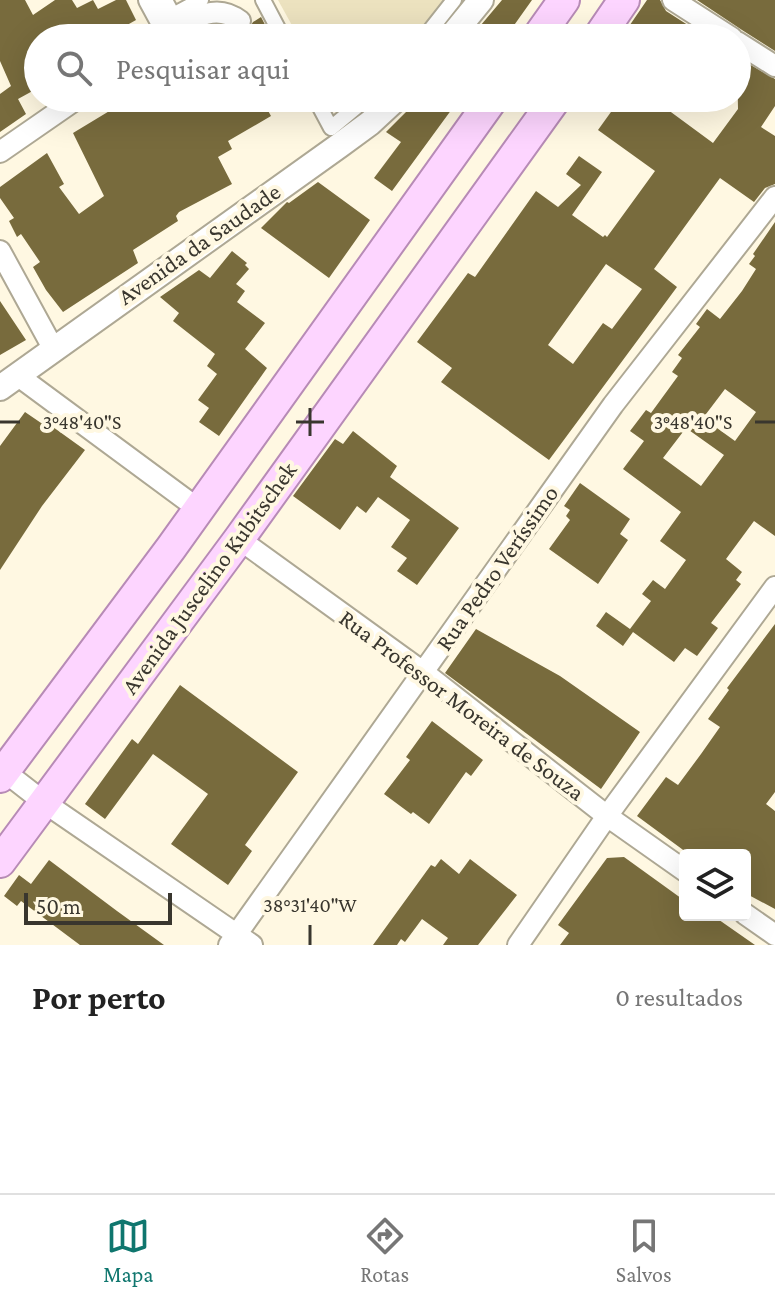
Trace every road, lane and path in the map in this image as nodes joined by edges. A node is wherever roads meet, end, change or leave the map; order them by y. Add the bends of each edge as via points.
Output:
1 (149, 0) edge
2 (165, 0) edge
3 (201, 0) edge
4 (263, 0) edge
5 (454, 0) edge
6 (481, 0) edge
7 (564, 0) edge
8 (624, 0) edge
9 (673, 0) edge
10 (240, 21) dead end
11 (160, 24) edge
12 (187, 24) edge
13 (276, 24) edge
14 (435, 24) edge
15 (461, 24) edge
16 (547, 24) edge
17 (608, 24) edge
18 (710, 24) edge
19 (751, 51) edge
20 (775, 66) edge
21 (58, 112) edge
22 (322, 112) edge
23 (350, 112) edge
24 (382, 112) edge
25 (483, 112) edge
26 (546, 112) edge
27 (0, 152) edge
28 (775, 197) edge
29 (0, 251) edge
30 (53, 348) junction
31 (8, 381) edge
32 (197, 508) junction
33 (239, 539) junction
34 (775, 587) edge
35 (423, 672) junction
36 (1, 772) edge
37 (45, 803) junction
38 (607, 816) junction
39 (0, 862) edge
40 (679, 867) edge
41 (751, 918) edge
42 (775, 935) edge
43 (240, 941) edge
44 (518, 945) edge

1 - 11 street
2 - 3 street via 173,15
4 - 13 street
5 - 14 street
6 - 15 street
7 - 16 main road
8 - 17 main road
9 - 18 street
10 - 12 street via 229,12 213,11
19 - 20 street
21 - 27 street
22 - 23 street via 331,128
24 - 30 street, Avenida da Saudade
25 - 32 main road, Avenida Juscelino Kubitschek
26 - 33 main road, Avenida Juscelino Kubitschek
28 - 35 street, Rua Pedro Veríssimo via 613,405
29 - 30 street
30 - 31 street, Avenida da Saudade
31 - 32 street
32 - 36 main road, Avenida Juscelino Kubitschek
33 - 35 street, Rua Professor Moreira de Souza
33 - 37 main road, Avenida Juscelino Kubitschek
34 - 38 street
35 - 38 street, Rua Professor Moreira de Souza
35 - 43 street, Rua Pedro Veríssimo
36 - 37 street
37 - 39 main road, Avenida Juscelino Kubitschek
37 - 43 street
38 - 40 street, Rua Professor Moreira de Souza
38 - 44 street
41 - 42 street

